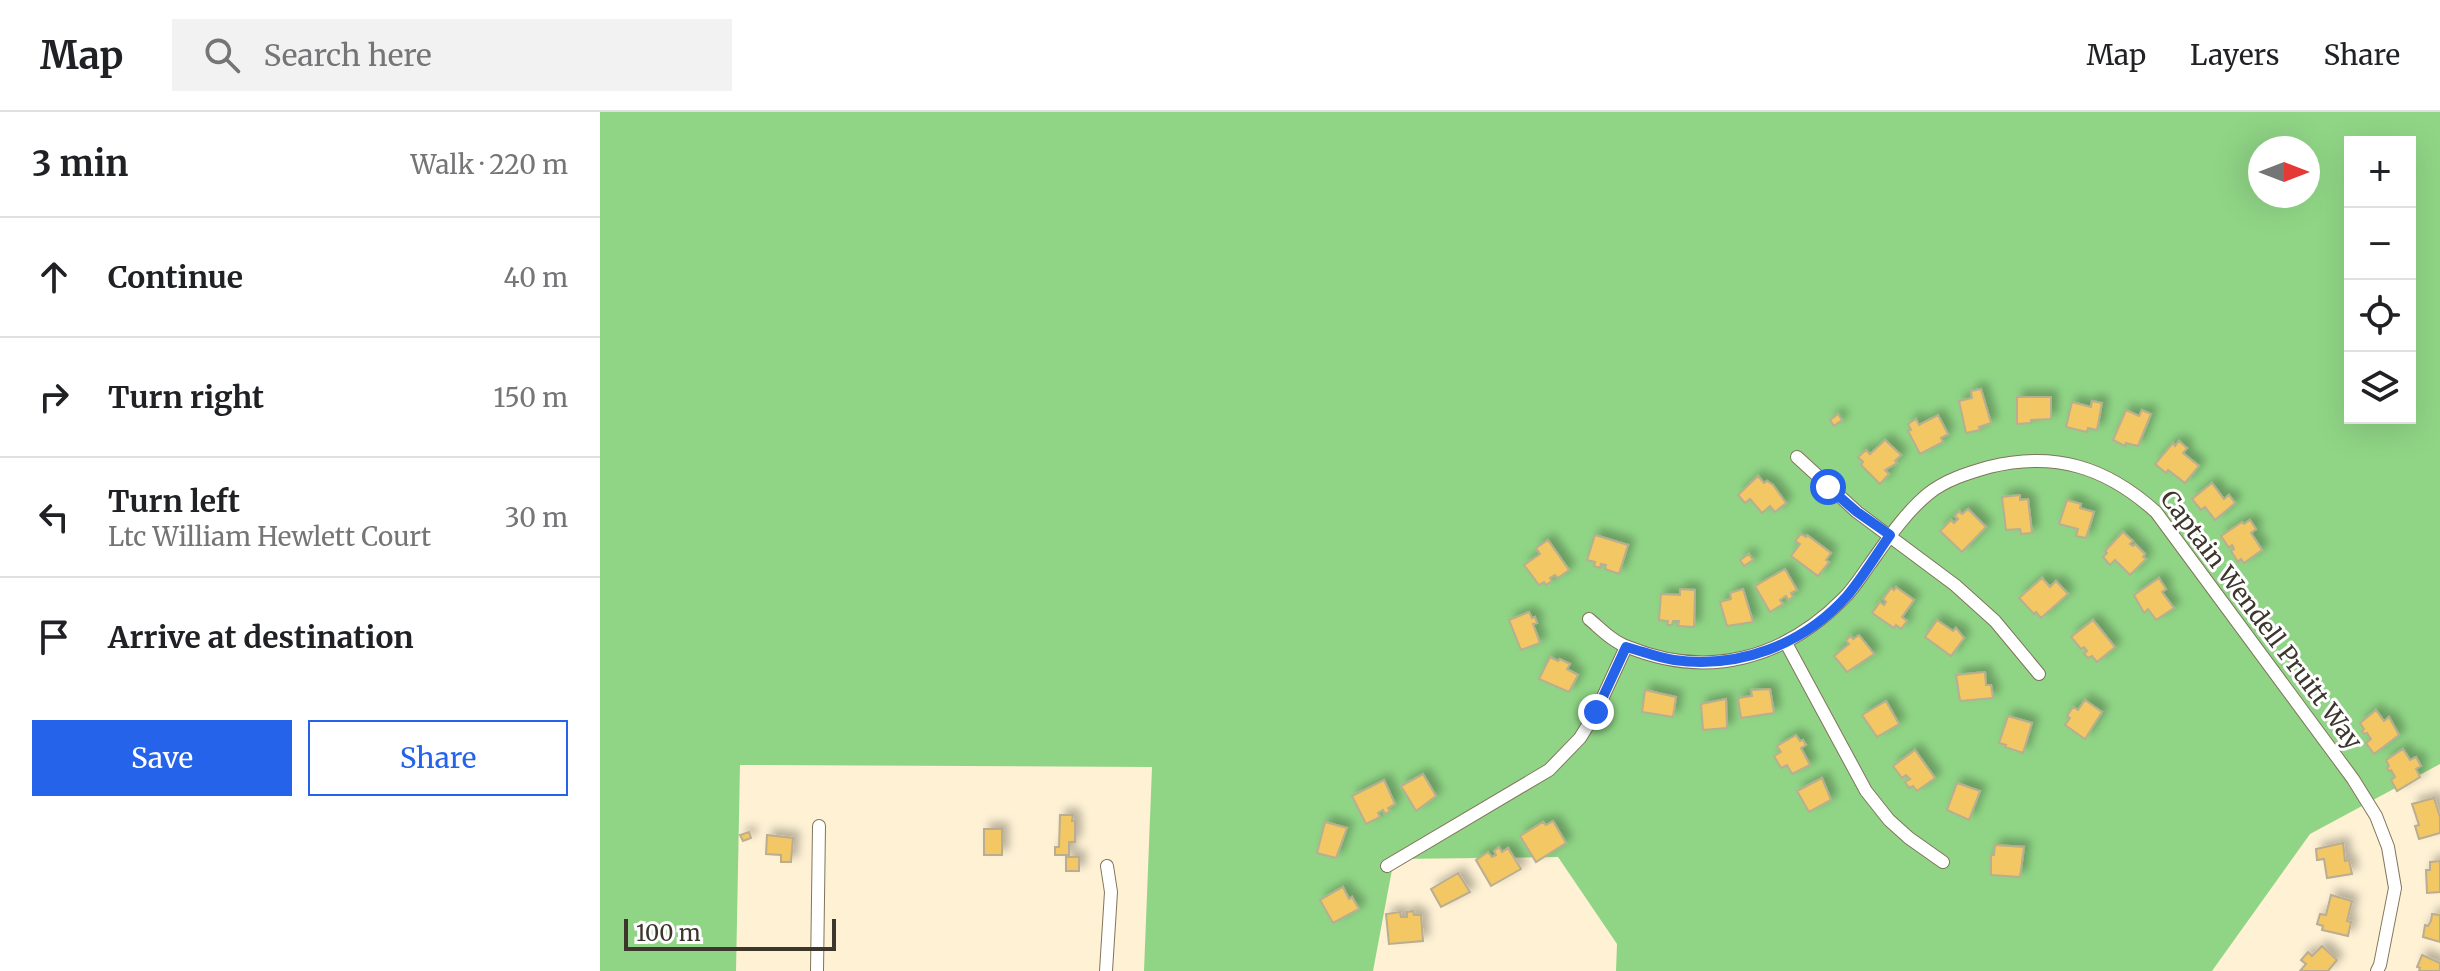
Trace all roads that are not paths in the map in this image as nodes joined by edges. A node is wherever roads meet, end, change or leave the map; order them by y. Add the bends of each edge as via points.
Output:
1 (1797, 457) dead end
2 (1890, 535) junction
3 (1589, 619) dead end
4 (1786, 643) junction
5 (1626, 647) junction
6 (2039, 674) dead end
7 (819, 826) dead end
8 (1943, 862) dead end
9 (1107, 866) dead end
10 (1387, 866) dead end
11 (817, 971) edge
12 (1106, 971) edge
13 (2377, 971) edge

1 - 2 street
2 - 4 street, Captain Wendell Pruitt Way via 1846,596
2 - 6 street via 1995,621
2 - 13 street, Captain Wendell Pruitt Way via 1929,493 1966,473 2004,464 2044,460 2079,466 2134,492 2156,512 2376,816 2395,888
3 - 5 street, Captain Wendell Pruitt Way
4 - 5 street, Captain Wendell Pruitt Way via 1749,657 1710,663 1671,660
4 - 8 street via 1866,791 1889,820
5 - 10 street via 1580,738 1549,770
7 - 11 street
9 - 12 street via 1111,892

